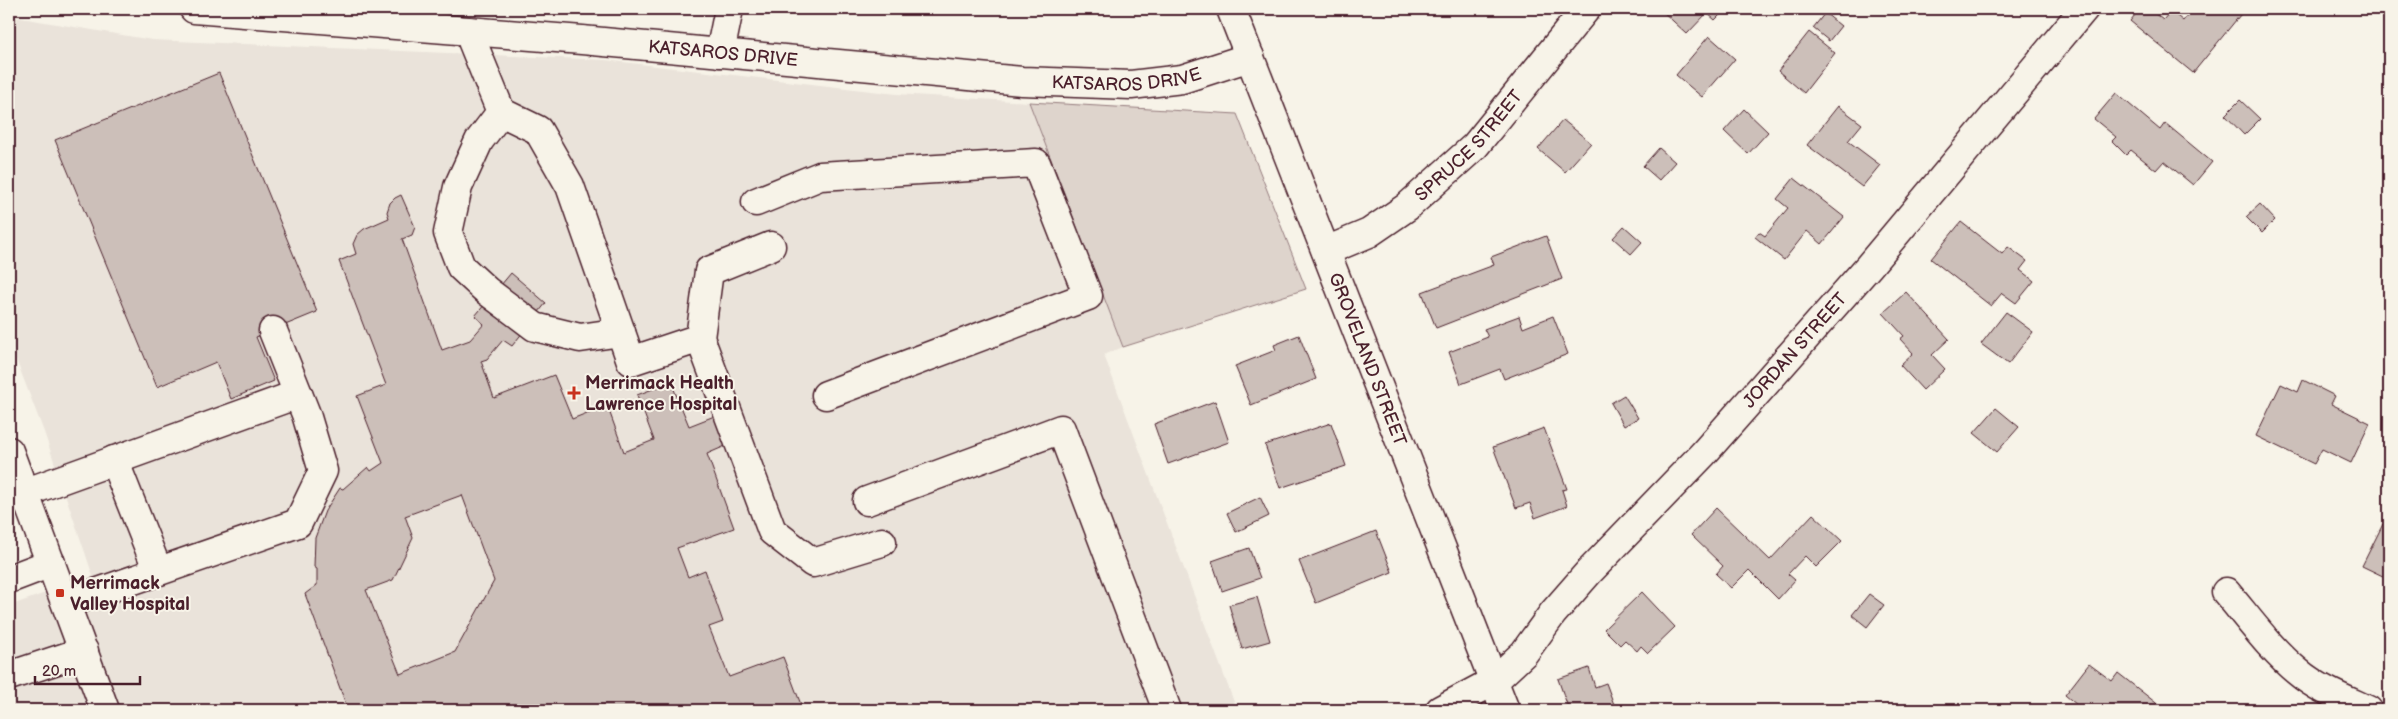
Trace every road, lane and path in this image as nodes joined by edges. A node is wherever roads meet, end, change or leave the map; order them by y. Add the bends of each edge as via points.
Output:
1 (194, 9) edge
2 (729, 9) edge
3 (1231, 9) edge
4 (1586, 9) edge
5 (2084, 9) edge
6 (366, 16) edge
7 (468, 31) junction
8 (720, 53) junction
9 (1250, 57) junction
10 (501, 112) junction
11 (756, 202) dead end
12 (771, 246) dead end
13 (1326, 251) junction
14 (273, 331) dead end
15 (620, 332) junction
16 (700, 338) junction
17 (298, 394) junction
18 (826, 395) dead end
19 (9, 451) edge
20 (114, 460) junction
21 (24, 492) junction
22 (866, 501) dead end
23 (882, 542) dead end
24 (51, 563) junction
25 (158, 571) junction
26 (9, 579) edge
27 (2226, 592) dead end
28 (66, 602) junction
29 (84, 651) junction
30 (9, 676) edge
31 (1494, 681) junction
32 (105, 710) edge
33 (1167, 710) edge
34 (1440, 710) edge
35 (1505, 710) edge
36 (2368, 710) edge

1 - 6 street, KATSAROS DRIVE
2 - 8 street
3 - 9 street, GROVELAND STREET
4 - 13 street, SPRUCE STREET via 1475,146 1407,207 1369,233
5 - 31 street, JORDAN STREET via 1869,266 1703,454 1588,573 1524,653
6 - 7 street, KATSAROS DRIVE
7 - 8 street, KATSAROS DRIVE
7 - 10 street
8 - 9 street, KATSAROS DRIVE via 1022,81 1131,85 1182,79
9 - 13 street, GROVELAND STREET
10 - 15 street via 538,130 570,186
10 - 15 street via 479,141 458,186 448,233 461,267 487,292 535,327 580,338
11 - 18 street via 820,176 1036,163 1088,296
12 - 16 street via 709,271
13 - 31 street, GROVELAND STREET
14 - 17 street
15 - 16 street via 631,361
16 - 23 street via 772,531 813,563
17 - 20 street
17 - 25 street via 323,471 298,523
19 - 21 street
20 - 21 street
20 - 25 street
21 - 24 street
22 - 33 street via 1061,428
24 - 26 street
24 - 28 street
25 - 28 street
27 - 36 street via 2280,656 2299,673 2327,691
28 - 29 street
29 - 30 street
29 - 32 street
31 - 34 street, JORDAN STREET
31 - 35 street, GROVELAND STREET

